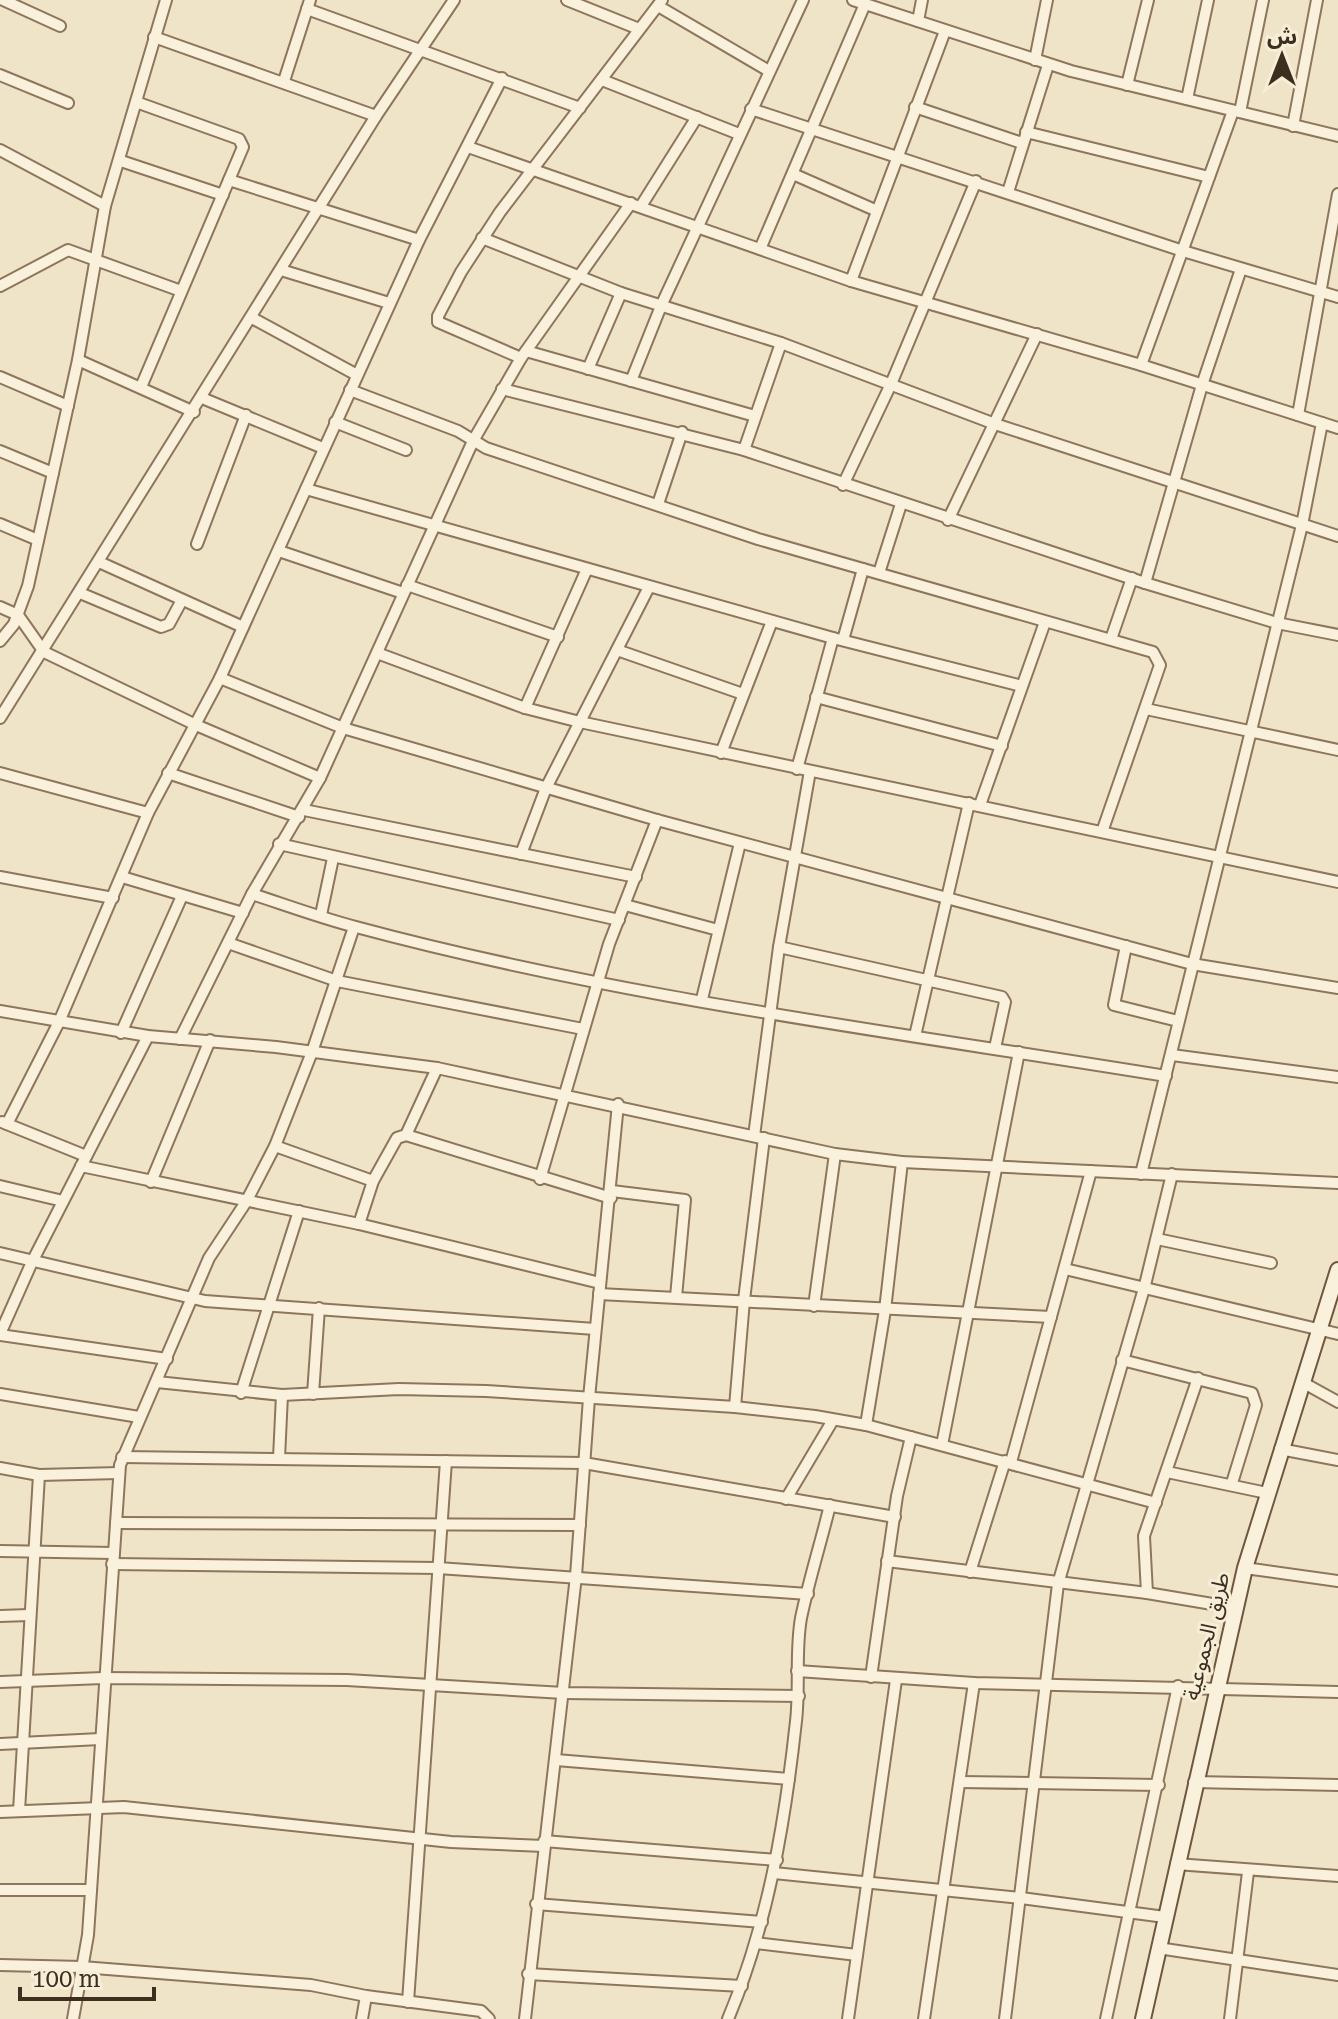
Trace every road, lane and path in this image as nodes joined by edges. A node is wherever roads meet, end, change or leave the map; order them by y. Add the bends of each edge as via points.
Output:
1 (3, 0) edge
2 (166, 0) edge
3 (454, 0) edge
4 (567, 0) edge
5 (803, 0) edge
6 (853, 0) edge
7 (922, 0) edge
8 (1047, 0) edge
9 (1148, 0) edge
10 (1208, 0) edge
11 (1263, 0) edge
12 (1317, 0) edge
13 (308, 3) edge
14 (660, 3) edge
15 (865, 4) junction
16 (918, 21) junction
17 (60, 26) dead end
18 (639, 29) junction
19 (945, 31) junction
20 (154, 37) junction
21 (422, 48) junction
22 (1035, 60) junction
23 (1048, 65) junction
24 (769, 71) junction
25 (0, 75) edge
26 (502, 78) junction
27 (602, 80) junction
28 (284, 81) junction
29 (1127, 85) junction
30 (1187, 99) junction
31 (136, 102) junction
32 (68, 103) dead end
33 (915, 107) junction
34 (580, 108) junction
35 (751, 109) junction
36 (1236, 112) junction
37 (376, 116) junction
38 (697, 117) junction
39 (1293, 126) junction
40 (812, 129) junction
41 (739, 134) junction
42 (1338, 136) edge
43 (1024, 138) junction
44 (468, 147) junction
45 (0, 150) edge
46 (896, 155) junction
47 (121, 161) junction
48 (535, 169) junction
49 (793, 174) junction
50 (1209, 177) junction
51 (229, 180) junction
52 (976, 181) junction
53 (1008, 192) junction
54 (1338, 194) edge
55 (223, 195) junction
56 (636, 204) junction
57 (105, 206) junction
58 (319, 208) junction
59 (875, 210) junction
60 (697, 230) junction
61 (482, 238) junction
62 (419, 240) junction
63 (760, 249) junction
64 (1183, 251) junction
65 (97, 262) junction
66 (1241, 269) junction
67 (281, 270) junction
68 (581, 278) junction
69 (851, 281) junction
70 (0, 286) edge
71 (181, 291) junction
72 (1322, 292) junction
73 (621, 293) junction
74 (1338, 297) edge
75 (927, 301) junction
76 (389, 303) junction
77 (661, 306) junction
78 (252, 318) junction
79 (1037, 334) junction
80 (781, 343) junction
81 (524, 355) junction
82 (78, 360) junction
83 (1141, 365) junction
84 (588, 369) junction
85 (357, 375) junction
86 (0, 377) edge
87 (631, 381) junction
88 (891, 384) junction
89 (1202, 385) junction
90 (141, 387) junction
91 (502, 389) junction
92 (350, 390) junction
93 (202, 398) junction
94 (68, 406) junction
95 (194, 412) junction
96 (246, 415) junction
97 (1298, 415) junction
98 (755, 416) junction
99 (335, 422) junction
100 (1322, 423) junction
101 (995, 424) junction
102 (1338, 428) edge
103 (682, 432) junction
104 (473, 441) junction
105 (323, 448) junction
106 (406, 450) dead end
107 (744, 450) junction
108 (0, 451) edge
109 (53, 473) junction
110 (1176, 482) junction
111 (843, 485) junction
112 (306, 489) junction
113 (658, 504) junction
114 (901, 504) junction
115 (948, 520) junction
116 (0, 524) edge
117 (433, 525) junction
118 (1302, 525) junction
119 (1338, 536) edge
120 (38, 540) junction
121 (197, 544) dead end
122 (279, 551) junction
123 (99, 562) junction
124 (587, 569) junction
125 (863, 569) junction
126 (879, 573) junction
127 (1132, 578) junction
128 (1145, 583) junction
129 (649, 587) junction
130 (405, 589) junction
131 (80, 593) junction
132 (182, 600) junction
133 (0, 607) edge
134 (18, 615) junction
135 (772, 621) junction
136 (1045, 622) junction
137 (1277, 623) junction
138 (243, 627) junction
139 (1338, 635) edge
140 (558, 637) junction
141 (838, 639) junction
142 (1111, 639) junction
143 (0, 641) edge
144 (617, 650) junction
145 (44, 652) junction
146 (377, 653) junction
147 (220, 678) junction
148 (1022, 686) junction
149 (0, 694) edge
150 (743, 694) junction
151 (816, 697) junction
152 (15, 698) junction
153 (525, 708) junction
154 (1146, 709) junction
155 (0, 718) edge
156 (580, 722) junction
157 (196, 725) junction
158 (343, 728) junction
159 (1250, 731) junction
160 (1002, 746) junction
161 (1338, 750) edge
162 (721, 753) junction
163 (797, 769) junction
164 (810, 771) junction
165 (0, 773) edge
166 (168, 773) junction
167 (320, 778) junction
168 (546, 788) junction
169 (975, 804) junction
170 (148, 813) junction
171 (301, 813) junction
172 (657, 820) junction
173 (1102, 832) junction
174 (740, 843) junction
175 (279, 844) junction
176 (521, 854) junction
177 (796, 857) junction
178 (1220, 857) junction
179 (333, 858) junction
180 (0, 877) edge
181 (122, 877) junction
182 (636, 877) junction
183 (1338, 882) edge
184 (252, 894) junction
185 (182, 896) junction
186 (113, 898) junction
187 (948, 899) junction
188 (625, 905) junction
189 (243, 913) junction
190 (321, 915) junction
191 (619, 920) junction
192 (354, 927) junction
193 (718, 930) junction
194 (228, 943) junction
195 (1126, 946) junction
196 (779, 947) junction
197 (1192, 964) junction
198 (337, 981) junction
199 (598, 981) junction
200 (928, 981) junction
201 (1338, 988) edge
202 (702, 999) junction
203 (0, 1011) edge
204 (769, 1014) junction
205 (1178, 1021) junction
206 (59, 1022) junction
207 (583, 1029) junction
208 (121, 1033) junction
209 (148, 1036) junction
210 (915, 1036) junction
211 (180, 1039) junction
212 (210, 1040) junction
213 (995, 1048) junction
214 (312, 1052) junction
215 (1019, 1052) junction
216 (1172, 1055) junction
217 (437, 1068) junction
218 (1166, 1076) junction
219 (1338, 1077) edge
220 (564, 1093) junction
221 (618, 1104) junction
222 (3, 1123) edge
223 (406, 1135) junction
224 (759, 1137) junction
225 (275, 1146) junction
226 (835, 1154) junction
227 (83, 1161) junction
228 (902, 1162) junction
229 (999, 1167) junction
230 (1091, 1171) junction
231 (1141, 1174) junction
232 (1172, 1174) junction
233 (540, 1179) junction
234 (373, 1181) junction
235 (151, 1182) junction
236 (1338, 1183) edge
237 (0, 1186) edge
238 (611, 1194) junction
239 (63, 1201) junction
240 (246, 1202) junction
241 (299, 1211) junction
242 (359, 1224) junction
243 (1157, 1239) junction
244 (0, 1253) edge
245 (32, 1262) junction
246 (1271, 1263) dead end
247 (1065, 1269) junction
248 (1337, 1279) edge
249 (1145, 1285) junction
250 (599, 1288) junction
251 (191, 1297) junction
252 (676, 1297) junction
253 (744, 1300) junction
254 (268, 1305) junction
255 (814, 1306) junction
256 (319, 1308) junction
257 (885, 1310) junction
258 (969, 1313) junction
259 (4, 1314) edge
260 (1051, 1317) junction
261 (595, 1329) junction
262 (1319, 1330) junction
263 (0, 1334) edge
264 (1338, 1334) edge
265 (167, 1359) junction
266 (1122, 1360) junction
267 (1198, 1378) junction
268 (157, 1382) junction
269 (1302, 1382) junction
270 (241, 1393) junction
271 (0, 1394) edge
272 (313, 1394) junction
273 (282, 1395) junction
274 (589, 1398) junction
275 (1338, 1402) edge
276 (735, 1407) junction
277 (139, 1417) junction
278 (833, 1420) junction
279 (866, 1425) junction
280 (911, 1437) junction
281 (942, 1445) junction
282 (1280, 1449) junction
283 (122, 1457) junction
284 (279, 1458) junction
285 (1338, 1460) edge
286 (446, 1461) junction
287 (1008, 1462) junction
288 (584, 1463) junction
289 (0, 1468) edge
290 (1167, 1472) junction
291 (119, 1473) junction
292 (39, 1475) junction
293 (1086, 1482) junction
294 (1232, 1483) junction
295 (1267, 1493) junction
296 (786, 1499) junction
297 (1156, 1503) junction
298 (830, 1505) junction
299 (895, 1517) junction
300 (116, 1523) junction
301 (442, 1523) junction
302 (580, 1525) junction
303 (0, 1551) edge
304 (33, 1551) junction
305 (112, 1558) junction
306 (887, 1561) junction
307 (438, 1568) junction
308 (1245, 1568) junction
309 (970, 1572) junction
310 (576, 1576) junction
311 (1338, 1581) edge
312 (1058, 1584) junction
313 (1147, 1593) junction
314 (808, 1594) junction
315 (1236, 1608) junction
316 (29, 1615) junction
317 (0, 1616) edge
318 (797, 1671) junction
319 (871, 1677) junction
320 (103, 1678) junction
321 (896, 1680) junction
322 (25, 1681) junction
323 (0, 1682) edge
324 (974, 1683) junction
325 (429, 1685) junction
326 (1044, 1685) junction
327 (1178, 1686) junction
328 (1216, 1686) junction
329 (1338, 1692) edge
330 (564, 1693) junction
331 (799, 1696) junction
332 (100, 1739) junction
333 (22, 1743) junction
334 (0, 1744) edge
335 (556, 1760) junction
336 (789, 1779) junction
337 (960, 1782) junction
338 (1194, 1782) junction
339 (1034, 1785) junction
340 (1159, 1785) junction
341 (1338, 1785) edge
342 (96, 1806) junction
343 (19, 1811) junction
344 (0, 1812) edge
345 (418, 1838) junction
346 (544, 1843) junction
347 (777, 1860) junction
348 (1176, 1864) junction
349 (1248, 1872) junction
350 (774, 1873) junction
351 (1338, 1876) edge
352 (866, 1883) junction
353 (0, 1890) edge
354 (91, 1890) junction
355 (943, 1890) junction
356 (1021, 1898) junction
357 (536, 1904) junction
358 (1128, 1912) junction
359 (1165, 1917) junction
360 (762, 1922) junction
361 (756, 1943) junction
362 (1158, 1948) junction
363 (857, 1955) junction
364 (1239, 1961) junction
365 (0, 1965) edge
366 (82, 1967) junction
367 (528, 1974) junction
368 (1338, 1975) edge
369 (742, 1986) junction
370 (366, 1996) junction
371 (408, 2002) junction
372 (73, 2019) edge
373 (362, 2019) edge
374 (489, 2019) edge
375 (525, 2019) edge
376 (728, 2019) edge
377 (848, 2019) edge
378 (924, 2019) edge
379 (1005, 2019) edge
380 (1106, 2019) edge
381 (1143, 2019) edge
382 (1230, 2019) edge

1 - 17 street
2 - 20 street
3 - 21 street
4 - 18 street
5 - 24 street
6 - 15 street
7 - 16 street
8 - 22 street
9 - 29 street
10 - 30 street
11 - 36 street
12 - 39 street
13 - 21 street
13 - 28 street
14 - 18 street
14 - 24 street
15 - 16 street
15 - 40 street
16 - 19 street
18 - 27 street
19 - 22 street
19 - 33 street
20 - 28 street
20 - 31 street
21 - 26 street
21 - 37 street
22 - 23 street
23 - 29 street
23 - 43 street
24 - 35 street
25 - 32 street
26 - 34 street
26 - 44 street
27 - 34 street
27 - 38 street
28 - 37 street
29 - 30 street
30 - 36 street
31 - 47 street
31 - 51 street via 239,139 243,147
33 - 43 street
33 - 46 street
34 - 48 street
35 - 40 street
35 - 41 street
36 - 39 street
36 - 50 street
37 - 58 street
38 - 41 street
38 - 56 street
39 - 42 street
40 - 46 street
40 - 49 street
41 - 60 street
43 - 50 street
43 - 53 street
44 - 48 street
44 - 62 street
45 - 57 street
46 - 52 street
46 - 59 street
47 - 55 street
47 - 57 street
48 - 56 street
48 - 61 street
49 - 59 street
49 - 63 street
50 - 64 street
51 - 55 street
51 - 58 street
52 - 53 street
52 - 75 street
53 - 64 street
54 - 72 street
55 - 71 street
56 - 60 street
56 - 68 street
57 - 65 street
58 - 62 street
58 - 67 street
59 - 69 street
60 - 63 street
60 - 77 street
61 - 68 street
61 - 81 street via 437,320
62 - 76 street
63 - 69 street
64 - 66 street
64 - 83 street
65 - 70 street via 68,250
65 - 71 street
65 - 82 street
66 - 72 street
66 - 89 street
67 - 76 street
67 - 78 street
68 - 73 street
68 - 81 street
69 - 75 street
71 - 90 street
72 - 74 street
72 - 97 street
73 - 77 street
73 - 84 street
75 - 79 street
75 - 88 street
76 - 85 street
77 - 80 street
77 - 87 street
78 - 85 street
78 - 93 street
79 - 83 street
79 - 101 street
80 - 88 street
80 - 98 street
81 - 84 street
81 - 91 street
82 - 90 street
82 - 94 street
83 - 89 street
84 - 87 street
85 - 92 street
86 - 94 street
87 - 98 street
88 - 101 street
88 - 111 street
89 - 97 street
89 - 110 street
90 - 95 street
91 - 103 street
91 - 104 street
92 - 99 street
92 - 104 street
93 - 95 street
93 - 96 street
94 - 109 street
95 - 123 street
96 - 105 street
96 - 121 street
97 - 100 street
98 - 107 street
99 - 105 street
99 - 106 street
100 - 102 street
100 - 118 street
101 - 110 street
101 - 115 street
103 - 107 street
103 - 113 street
104 - 113 street
104 - 117 street
105 - 112 street
107 - 111 street
108 - 109 street
109 - 120 street
110 - 118 street
110 - 128 street
111 - 114 street
112 - 117 street
112 - 122 street
113 - 125 street
114 - 115 street
114 - 126 street
115 - 127 street
116 - 120 street
117 - 124 street
117 - 130 street
118 - 119 street
118 - 137 street
120 - 134 street
122 - 130 street
122 - 138 street
123 - 131 street
123 - 132 street
124 - 129 street
124 - 140 street
125 - 126 street
125 - 141 street
126 - 136 street
127 - 128 street
127 - 142 street
128 - 137 street
129 - 135 street
129 - 144 street
130 - 140 street
130 - 146 street
131 - 132 street via 161,627 169,624
131 - 145 street
132 - 138 street
133 - 134 street
134 - 143 street
134 - 145 street
135 - 141 street
135 - 150 street
136 - 142 street
136 - 148 street
137 - 139 street
137 - 159 street
138 - 147 street
140 - 153 street
141 - 148 street
141 - 151 street
142 - 154 street via 1157,655 1160,665
144 - 150 street
144 - 156 street
145 - 152 street
145 - 157 street
146 - 153 street
146 - 158 street
147 - 157 street
147 - 158 street
148 - 160 street
149 - 152 street
150 - 162 street
151 - 160 street
151 - 163 street
152 - 155 street
153 - 156 street
154 - 159 street
154 - 173 street
156 - 162 street
156 - 168 street
157 - 166 street
157 - 167 street
158 - 167 street
158 - 168 street
159 - 161 street
159 - 178 street
160 - 169 street
162 - 163 street
163 - 164 street
164 - 169 street
164 - 177 street
165 - 170 street
166 - 170 street
166 - 171 street
167 - 171 street
168 - 172 street
168 - 176 street
169 - 173 street
169 - 187 street
170 - 181 street
171 - 175 street
171 - 176 street
172 - 174 street
172 - 182 street
173 - 178 street
174 - 177 street
174 - 193 street
175 - 179 street
175 - 184 street
176 - 182 street
177 - 187 street
177 - 196 street
178 - 183 street
178 - 197 street
179 - 190 street
179 - 191 street
180 - 186 street
181 - 185 street
181 - 186 street
182 - 188 street
184 - 189 street
184 - 190 street
185 - 189 street
185 - 208 street
186 - 206 street
187 - 195 street
187 - 200 street
188 - 191 street
188 - 193 street
189 - 194 street
190 - 192 street
191 - 199 street
192 - 198 street
192 - 199 street
193 - 202 street
194 - 198 street
194 - 211 street
195 - 197 street
195 - 205 street via 1114,1005
196 - 200 street
196 - 204 street
197 - 201 street
197 - 205 street
198 - 207 street
198 - 214 street
199 - 202 street
199 - 207 street
200 - 210 street
200 - 213 street via 1004,999
202 - 204 street
203 - 206 street
204 - 210 street
204 - 224 street
205 - 216 street
206 - 208 street
206 - 222 street
207 - 220 street
208 - 209 street
209 - 211 street
209 - 227 street
210 - 213 street
211 - 212 street
212 - 214 street
212 - 235 street
213 - 215 street
214 - 217 street
214 - 225 street
215 - 218 street
215 - 229 street
216 - 218 street
216 - 219 street
217 - 220 street
217 - 223 street
218 - 231 street
220 - 221 street
220 - 233 street
221 - 224 street
221 - 238 street
222 - 227 street
223 - 233 street
223 - 234 street via 397,1138
224 - 226 street
224 - 253 street
225 - 234 street
225 - 240 street
226 - 228 street
226 - 255 street
227 - 235 street
227 - 239 street
228 - 229 street
228 - 257 street
229 - 230 street
229 - 258 street
230 - 231 street
230 - 247 street
231 - 232 street
232 - 236 street
232 - 243 street
233 - 238 street
234 - 242 street
235 - 240 street
237 - 239 street
238 - 250 street
238 - 252 street via 685,1200
239 - 245 street
240 - 241 street
240 - 251 street via 217,1243
241 - 242 street
241 - 254 street
242 - 250 street
243 - 246 street
243 - 249 street
244 - 245 street
245 - 251 street
245 - 259 street
247 - 249 street
247 - 260 street
248 - 262 main road, طريق الجموعية
249 - 262 street
249 - 266 street
250 - 252 street
250 - 261 street
251 - 254 street
251 - 265 street
252 - 253 street
253 - 255 street
253 - 276 street
254 - 256 street
254 - 270 street
255 - 257 street
256 - 261 street
256 - 272 street
257 - 258 street
257 - 279 street
258 - 260 street
258 - 281 street
259 - 263 street
260 - 287 street
261 - 274 street
262 - 264 street
262 - 269 main road, طريق الجموعية
263 - 265 street
265 - 268 street
266 - 267 street
266 - 293 street
267 - 290 street
267 - 294 street via 1239,1388 1255,1398
268 - 270 street
268 - 277 street
269 - 275 street
269 - 282 main road, طريق الجموعية
270 - 273 street
271 - 277 street
272 - 273 street
272 - 274 street via 399,1389
273 - 284 street
274 - 276 street
274 - 288 street
276 - 278 street
277 - 283 street
278 - 279 street
278 - 296 street
279 - 280 street
280 - 281 street
280 - 299 street
281 - 287 street
282 - 285 street
282 - 295 main road, طريق الجموعية
283 - 284 street
283 - 291 street
284 - 286 street
286 - 288 street
286 - 301 street
287 - 293 street
287 - 309 street
288 - 296 street
288 - 302 street
289 - 292 street
290 - 294 street
290 - 297 street
291 - 292 street
291 - 300 street
292 - 304 street
293 - 297 street
293 - 312 street
294 - 295 street
295 - 308 main road, طريق الجموعية
296 - 298 street
297 - 313 street via 1144,1536
298 - 299 street
298 - 314 street
299 - 306 street
300 - 301 street
300 - 305 street
301 - 302 street
301 - 307 street
302 - 310 street
303 - 304 street
304 - 305 street
304 - 316 street
305 - 307 street
305 - 320 street
306 - 309 street
306 - 319 street
307 - 310 street
307 - 325 street
308 - 311 street
308 - 315 main road, طريق الجموعية
309 - 312 street
310 - 314 street
310 - 330 street
312 - 313 street
312 - 326 street
313 - 315 street
314 - 318 street
315 - 328 main road, طريق الجموعية
316 - 317 street
316 - 322 street
318 - 319 street
318 - 331 street
319 - 321 street
320 - 322 street
320 - 325 street
320 - 332 street
321 - 324 street
321 - 352 street
322 - 323 street
322 - 333 street
324 - 326 street
324 - 337 street
325 - 330 street
325 - 345 street
326 - 327 street
326 - 339 street
327 - 328 street
327 - 340 street
328 - 329 street
328 - 338 main road, طريق الجموعية
330 - 331 street
330 - 335 street
331 - 336 street
332 - 333 street
332 - 342 street
333 - 334 street
333 - 343 street
335 - 336 street
335 - 346 street
336 - 347 street
337 - 339 street
337 - 355 street
338 - 341 street
338 - 348 main road, طريق الجموعية
339 - 340 street
339 - 356 street
340 - 358 street
342 - 343 street
342 - 345 street
342 - 354 street
343 - 344 street
345 - 346 street
345 - 371 street
346 - 347 street
346 - 357 street
347 - 350 street
348 - 349 street
348 - 359 main road, طريق الجموعية
349 - 351 street
349 - 364 street
350 - 352 street
350 - 360 street
352 - 355 street
352 - 363 street
353 - 354 street
354 - 366 street
355 - 356 street
355 - 378 street
356 - 358 street
356 - 379 street
357 - 360 street
357 - 367 street
358 - 359 street
358 - 380 street
359 - 362 main road, طريق الجموعية
360 - 361 street
361 - 363 street
361 - 369 street
362 - 364 street
362 - 381 main road, طريق الجموعية
363 - 377 street
364 - 368 street
364 - 382 street
365 - 366 street
366 - 370 street via 311,1985
366 - 372 street
367 - 369 street
367 - 375 street
369 - 376 street
370 - 371 street
370 - 373 street
371 - 374 street via 481,2011

